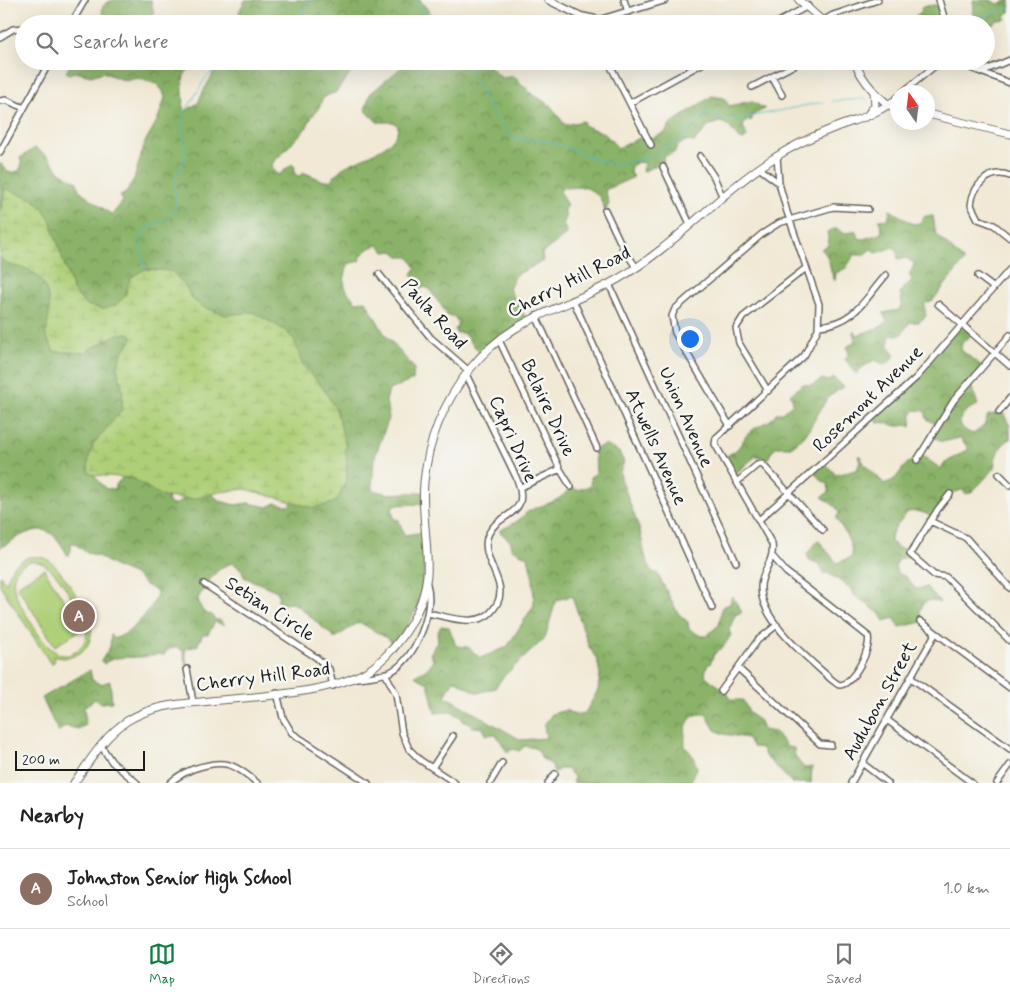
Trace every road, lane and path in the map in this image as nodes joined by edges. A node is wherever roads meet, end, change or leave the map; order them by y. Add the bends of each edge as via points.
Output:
1 (85, 0) edge
2 (548, 0) edge
3 (624, 0) edge
4 (665, 0) edge
5 (799, 0) edge
6 (878, 0) edge
7 (939, 0) edge
8 (808, 6) junction
9 (628, 12) junction
10 (76, 15) edge
11 (578, 15) edge
12 (618, 15) edge
13 (792, 15) edge
14 (817, 15) edge
15 (833, 15) edge
16 (943, 15) edge
17 (15, 29) edge
18 (0, 37) edge
19 (1010, 60) edge
20 (995, 66) edge
21 (45, 70) edge
22 (613, 70) edge
23 (690, 70) edge
24 (785, 70) edge
25 (860, 70) edge
26 (863, 70) edge
27 (930, 70) edge
28 (976, 70) edge
29 (986, 70) edge
30 (981, 72) junction
31 (772, 77) junction
32 (1010, 83) edge
33 (912, 85) edge
34 (752, 87) dead end
35 (874, 91) junction
36 (782, 95) dead end
37 (890, 99) edge
38 (0, 101) edge
39 (890, 101) edge
40 (630, 103) junction
41 (890, 105) edge
42 (24, 108) junction
43 (890, 113) edge
44 (935, 117) edge
45 (866, 118) junction
46 (850, 122) junction
47 (1010, 134) edge
48 (652, 145) dead end
49 (0, 152) edge
50 (700, 156) dead end
51 (777, 156) junction
52 (663, 167) dead end
53 (760, 168) junction
54 (1010, 176) edge
55 (779, 183) junction
56 (722, 198) junction
57 (868, 209) dead end
58 (605, 210) dead end
59 (790, 220) junction
60 (690, 224) junction
61 (1010, 229) edge
62 (1008, 236) edge
63 (636, 267) junction
64 (806, 268) junction
65 (1010, 269) edge
66 (379, 274) dead end
67 (886, 275) dead end
68 (978, 276) dead end
69 (609, 284) junction
70 (994, 288) junction
71 (573, 300) junction
72 (938, 304) dead end
73 (536, 316) junction
74 (963, 324) junction
75 (819, 326) junction
76 (1010, 335) edge
77 (500, 340) junction
78 (994, 354) junction
79 (1010, 366) edge
80 (468, 373) junction
81 (768, 391) junction
82 (1010, 398) edge
83 (999, 412) dead end
84 (730, 426) junction
85 (597, 448) dead end
86 (917, 460) dead end
87 (560, 469) junction
88 (999, 474) dead end
89 (737, 482) junction
90 (1009, 483) edge
91 (520, 487) junction
92 (571, 487) dead end
93 (791, 493) junction
94 (950, 494) dead end
95 (759, 520) junction
96 (930, 521) junction
97 (823, 530) dead end
98 (773, 557) junction
99 (736, 562) dead end
100 (426, 582) junction
101 (204, 584) dead end
102 (1010, 588) edge
103 (712, 608) dead end
104 (428, 613) junction
105 (920, 621) dead end
106 (777, 625) junction
107 (935, 634) junction
108 (1010, 641) edge
109 (738, 668) junction
110 (188, 669) dead end
111 (385, 673) junction
112 (911, 678) junction
113 (349, 680) junction
114 (333, 686) junction
115 (1010, 688) edge
116 (721, 691) dead end
117 (277, 693) junction
118 (193, 702) junction
119 (887, 720) junction
120 (453, 736) dead end
121 (830, 745) dead end
122 (100, 746) junction
123 (1010, 749) edge
124 (502, 763) dead end
125 (862, 763) junction
126 (1010, 766) edge
127 (432, 768) junction
128 (555, 774) dead end
129 (74, 783) edge
130 (137, 783) edge
131 (170, 783) edge
132 (256, 783) edge
133 (368, 783) edge
134 (455, 783) edge
135 (490, 783) edge
136 (548, 783) edge
137 (851, 783) edge
138 (888, 783) edge
139 (972, 783) edge
140 (997, 783) edge

1 - 10 street
2 - 11 street
3 - 9 street
4 - 9 street
5 - 8 main road
6 - 15 street
7 - 16 street
8 - 13 street
8 - 14 main road
9 - 12 street
17 - 18 street
19 - 20 street
21 - 42 street
22 - 40 street
23 - 40 street
24 - 31 street
25 - 35 main road
26 - 37 main road
27 - 33 street
28 - 30 street
29 - 30 street
30 - 32 street
31 - 34 street
31 - 36 street
35 - 39 main road
35 - 45 main road via 875,105
38 - 42 street via 6,100
40 - 48 street
41 - 45 main road, Cherry Hill Road
42 - 49 street
43 - 46 main road
44 - 47 main road
45 - 46 main road, Cherry Hill Road
46 - 51 main road, Cherry Hill Road
50 - 56 street
51 - 53 main road, Cherry Hill Road
51 - 55 street
52 - 60 street
53 - 55 street
53 - 56 main road, Cherry Hill Road
54 - 62 street via 1001,173 987,177 976,189 971,205 978,219 994,225
55 - 59 street
56 - 60 main road, Cherry Hill Road
57 - 59 street via 833,207
58 - 63 street
59 - 64 street
59 - 84 street via 762,234 678,304 672,316 678,338
60 - 63 main road, Cherry Hill Road
61 - 62 street
63 - 69 main road, Cherry Hill Road
64 - 75 street via 819,304
64 - 81 street via 743,317 736,328 739,343
65 - 70 street, Rosemont Avenue
66 - 80 street, Paula Road via 438,346
67 - 75 street via 853,314 834,325
68 - 70 street
69 - 71 main road, Cherry Hill Road
69 - 99 street, Union Avenue
70 - 74 street, Rosemont Avenue
71 - 73 main road, Cherry Hill Road
71 - 103 street, Atwells Avenue
72 - 74 street
73 - 77 main road, Cherry Hill Road
73 - 85 street
74 - 78 street
74 - 93 street, Rosemont Avenue via 917,377
75 - 81 street via 813,344 804,356
76 - 78 street
77 - 80 main road, Cherry Hill Road
77 - 87 street, Belaire Drive
78 - 79 street
78 - 86 street via 954,400
80 - 91 street, Capri Drive
80 - 100 main road, Cherry Hill Road via 442,414 426,466 423,492
81 - 84 street
82 - 83 street
84 - 89 street via 715,441
87 - 91 street
87 - 92 street, Belaire Drive
88 - 90 street
89 - 93 street via 762,464
89 - 95 street
91 - 104 street, Capri Drive via 518,508 494,526 485,547 500,592 493,610 481,618 464,620
93 - 95 street, Rosemont Avenue
93 - 97 street
94 - 96 street
95 - 98 street via 770,538
96 - 102 street via 966,538
96 - 108 street via 910,554 934,574 946,577
98 - 106 street via 764,574 761,593
98 - 106 street via 786,572 865,632 870,642 854,676 845,685 839,685
100 - 104 street via 430,595
100 - 113 main road, Cherry Hill Road via 412,621 396,646 369,670
101 - 114 street, Setian Circle via 317,658 328,669
104 - 111 street via 409,652 396,668
105 - 107 street
106 - 109 street via 758,640
107 - 112 street, Audubon Street
107 - 115 street
109 - 116 street
109 - 121 street via 820,744
110 - 118 street
111 - 113 street
111 - 127 street via 396,694 404,740 412,754
112 - 119 street, Audubon Street
112 - 123 street
113 - 114 main road, Cherry Hill Road
114 - 117 main road, Cherry Hill Road
117 - 118 main road, Cherry Hill Road
117 - 133 street via 283,718 292,733
118 - 122 main road, Cherry Hill Road via 160,707 141,714 120,727
119 - 125 street, Audubon Street
119 - 139 street
120 - 127 street
122 - 129 main road, Cherry Hill Road
122 - 130 street via 112,762
124 - 135 street
125 - 137 street, Audubon Street
125 - 138 street
126 - 140 street
127 - 134 street
128 - 136 street
131 - 132 street via 183,773 223,762

